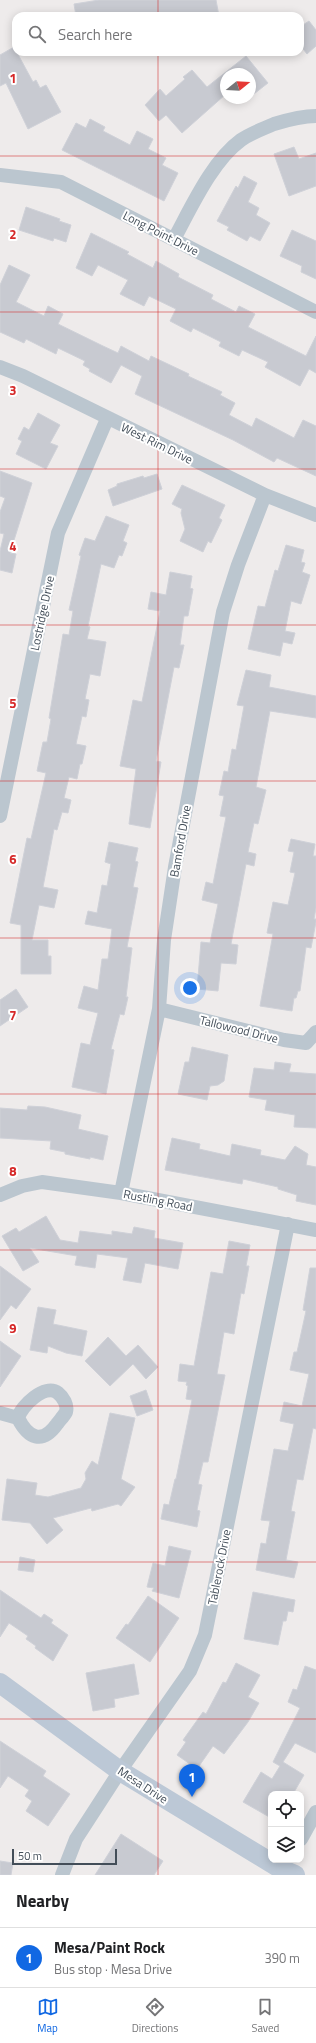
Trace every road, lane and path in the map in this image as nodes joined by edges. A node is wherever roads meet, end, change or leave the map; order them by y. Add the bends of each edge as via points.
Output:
1 (316, 116) edge
2 (0, 175) edge
3 (174, 239) junction
4 (316, 312) edge
5 (0, 367) edge
6 (107, 419) junction
7 (266, 495) junction
8 (316, 515) edge
9 (0, 816) edge
10 (159, 1009) junction
11 (316, 1032) edge
12 (121, 1193) junction
13 (0, 1195) edge
14 (288, 1224) junction
15 (316, 1230) edge
16 (0, 1413) edge
17 (18, 1418) dead end
18 (0, 1683) edge
19 (120, 1771) junction
20 (316, 1812) edge
21 (304, 1834) edge
22 (289, 1868) edge
23 (62, 1875) edge

1 - 3 street via 282,121 240,140 203,187
2 - 3 street, Long Point Drive via 61,182
3 - 4 street, Long Point Drive
5 - 6 street, West Rim Drive
6 - 7 street, West Rim Drive
6 - 9 street, Lostridge Drive via 58,533
7 - 8 street, West Rim Drive
7 - 10 street, Bamford Drive via 238,565 223,612 175,867 164,940
10 - 11 street, Tallowood Drive via 284,1040 306,1043
10 - 12 street, Bamford Drive
12 - 13 street, Rustling Road via 42,1182 22,1186
12 - 14 street, Rustling Road
14 - 15 street, Rustling Road
14 - 19 street, Tablerock Drive via 205,1635 190,1671
16 - 17 street
18 - 19 street, Mesa Drive
19 - 22 street, Mesa Drive
19 - 23 street, Tablerock Drive via 76,1840
20 - 21 street

